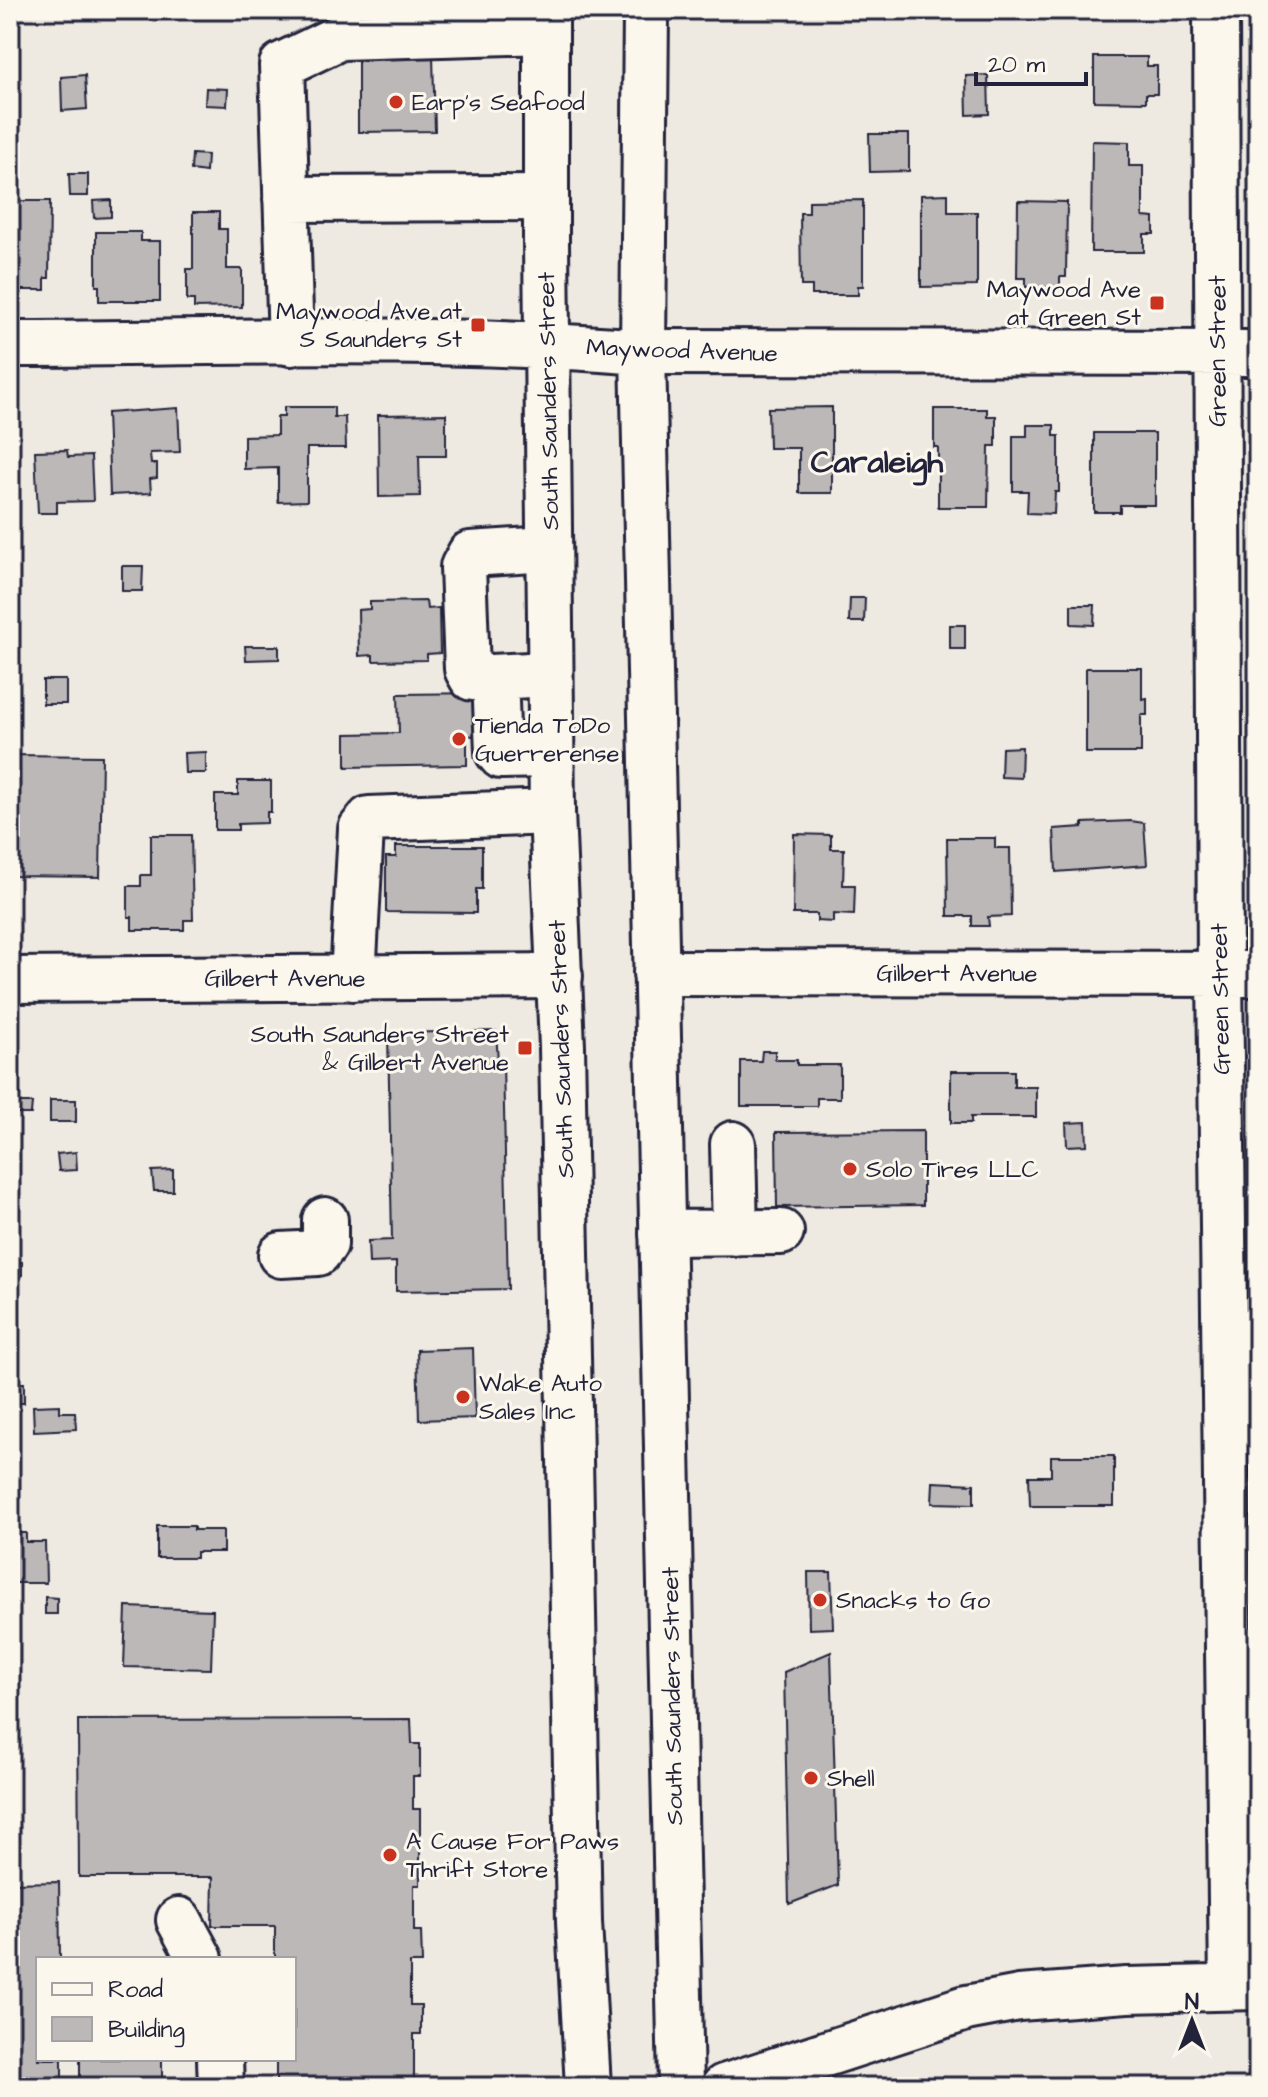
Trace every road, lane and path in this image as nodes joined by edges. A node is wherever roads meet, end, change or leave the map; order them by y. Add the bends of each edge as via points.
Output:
1 (646, 10) edge
2 (1216, 10) edge
3 (546, 20) edge
4 (472, 22) edge
5 (546, 198) junction
6 (286, 199) junction
7 (291, 343) junction
8 (10, 344) edge
9 (548, 345) junction
10 (643, 352) junction
11 (1237, 353) edge
12 (549, 549) junction
13 (550, 674) junction
14 (495, 677) junction
15 (551, 755) junction
16 (552, 812) junction
17 (656, 973) junction
18 (1239, 974) edge
19 (560, 976) junction
20 (353, 978) junction
21 (10, 980) edge
22 (733, 1144) dead end
23 (325, 1220) dead end
24 (781, 1232) dead end
25 (662, 1233) junction
26 (735, 1233) junction
27 (281, 1255) dead end
28 (179, 1920) dead end
29 (199, 1957) edge
30 (1245, 1987) edge
31 (220, 2061) edge
32 (221, 2087) edge
33 (588, 2087) edge
34 (681, 2087) edge
35 (724, 2087) edge

1 - 10 main road, South Saunders Street
2 - 11 main road, Green Street
3 - 4 main road
3 - 5 main road, South Saunders Street
4 - 6 main road via 340,37 282,65
5 - 6 main road
5 - 9 main road, South Saunders Street
6 - 7 main road
7 - 8 main road, Maywood Avenue
7 - 9 main road, Maywood Avenue
9 - 10 main road, Maywood Avenue
9 - 12 main road, South Saunders Street
10 - 11 main road, Maywood Avenue
10 - 17 main road, South Saunders Street
11 - 18 main road, Green Street
12 - 13 main road, South Saunders Street
12 - 14 main road via 470,554 463,567 467,669 472,678
13 - 14 main road
13 - 15 main road, South Saunders Street
14 - 15 main road via 498,752
15 - 16 main road, South Saunders Street
16 - 19 main road, South Saunders Street
16 - 20 main road via 369,819 361,829
17 - 18 main road, Gilbert Avenue
17 - 25 main road, South Saunders Street
18 - 30 main road, Green Street
19 - 20 main road, Gilbert Avenue
19 - 33 main road, South Saunders Street via 579,1908
20 - 21 main road, Gilbert Avenue
22 - 26 main road
23 - 27 main road via 325,1244 318,1253
24 - 26 main road
25 - 26 main road
25 - 34 main road, South Saunders Street
28 - 29 main road
30 - 35 main road via 1069,1993 966,2008
31 - 32 main road

